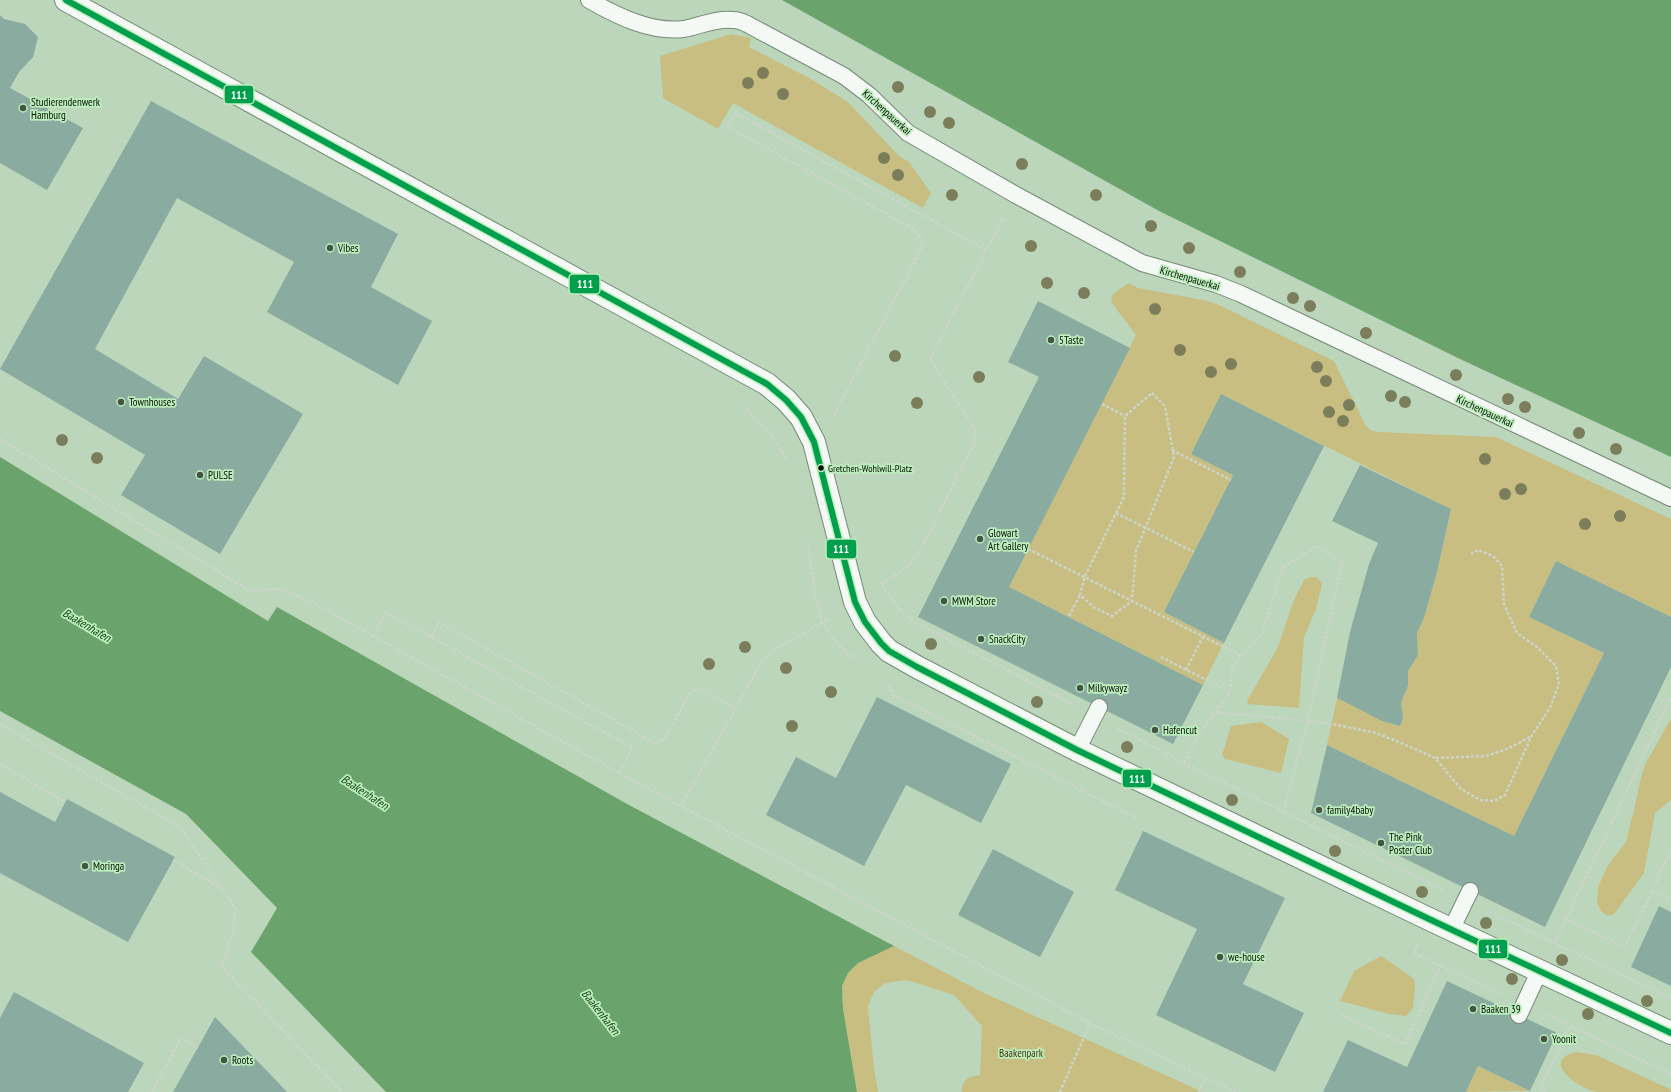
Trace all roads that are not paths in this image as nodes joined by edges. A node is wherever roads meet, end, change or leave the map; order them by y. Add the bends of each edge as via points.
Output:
1 (66, 0) edge
2 (589, 0) edge
3 (1671, 498) edge
4 (1097, 712) road end
5 (1077, 750) junction
6 (1467, 896) road end
7 (1451, 930) junction
8 (1539, 972) junction
9 (1519, 1015) dead end
10 (1671, 1033) edge

1 - 5 street via 767,384 801,417 814,442 855,602 881,643 889,651 917,667
2 - 3 lane, Kirchenpauerkai via 619,16 667,30 685,29 719,20 747,24 844,76 869,95 908,133 1016,195 1142,262 1216,284 1240,294
4 - 5 lane
5 - 7 street
6 - 7 lane
7 - 8 street
8 - 9 lane
8 - 10 street

